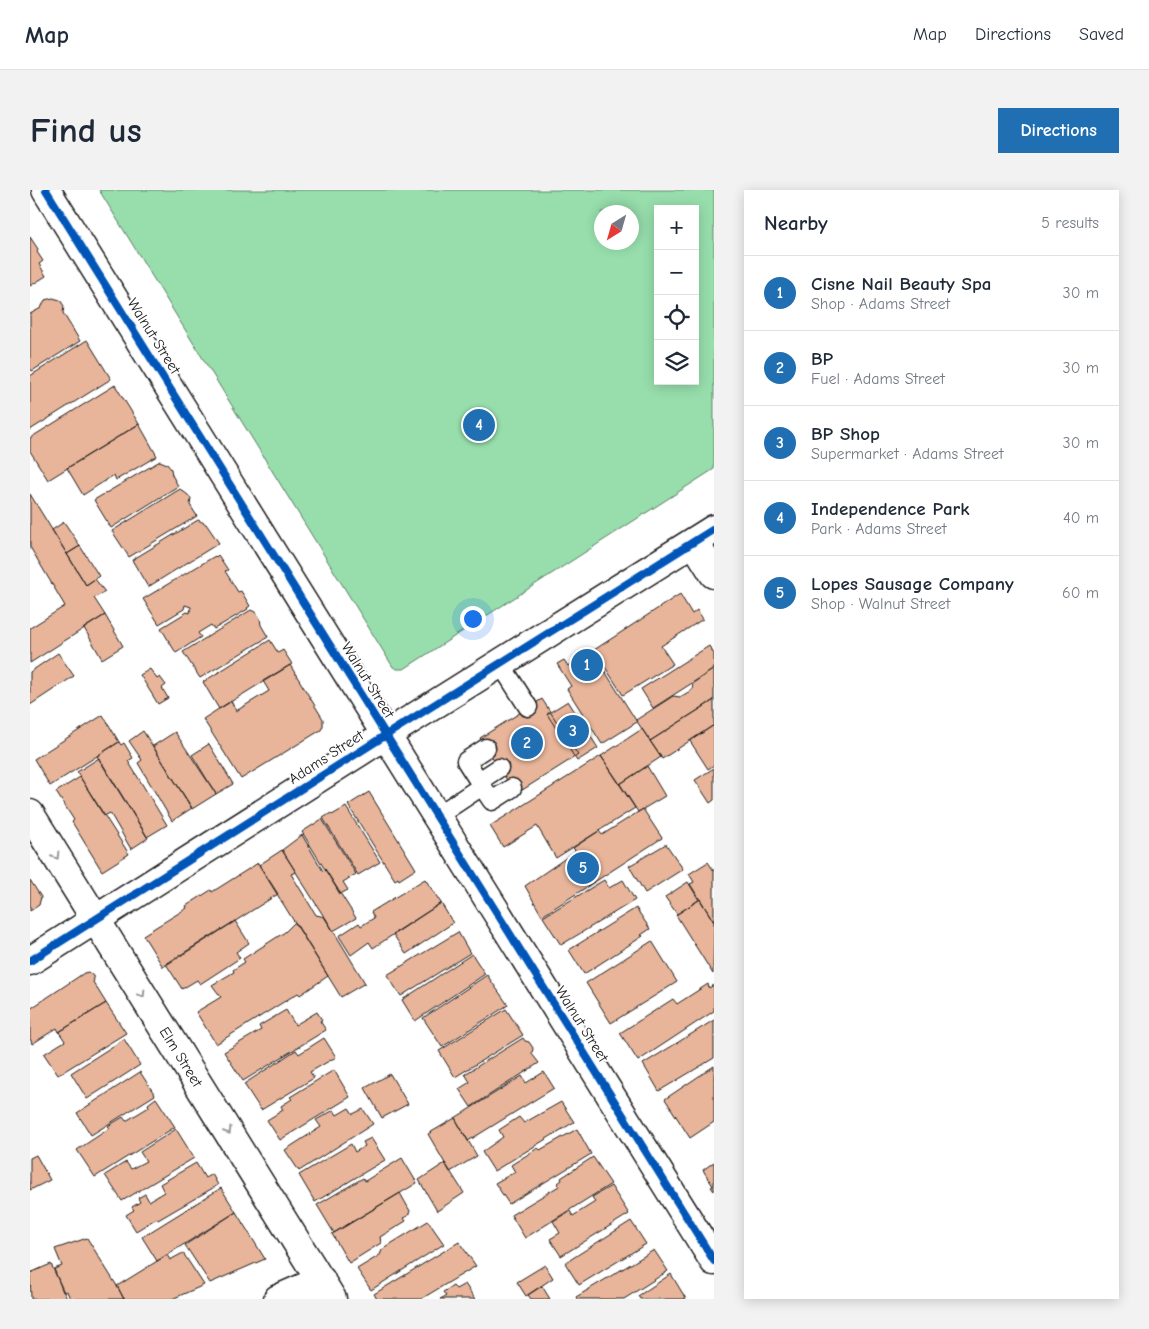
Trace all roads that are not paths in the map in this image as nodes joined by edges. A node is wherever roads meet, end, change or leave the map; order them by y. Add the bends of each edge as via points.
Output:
1 (46, 190) edge
2 (704, 536) edge
3 (714, 574) edge
4 (500, 663) junction
5 (528, 708) dead end
6 (386, 735) junction
7 (486, 748) dead end
8 (499, 768) dead end
9 (480, 783) junction
10 (512, 788) dead end
11 (30, 814) edge
12 (437, 816) junction
13 (95, 920) junction
14 (30, 961) edge
15 (714, 1261) edge
16 (327, 1290) edge
17 (278, 1299) edge

1 - 6 street, Walnut Street
2 - 3 street
2 - 4 street, Adams Street
4 - 5 lane
4 - 6 street, Adams Street
6 - 12 street, Walnut Street
6 - 13 street, Adams Street
7 - 9 lane via 466,761
8 - 9 lane
9 - 10 lane via 492,801
9 - 12 lane
11 -> 13 street, Elm Street
12 - 15 street, Walnut Street
13 - 14 street, Adams Street
13 -> 16 street, Elm Street
16 - 17 street

